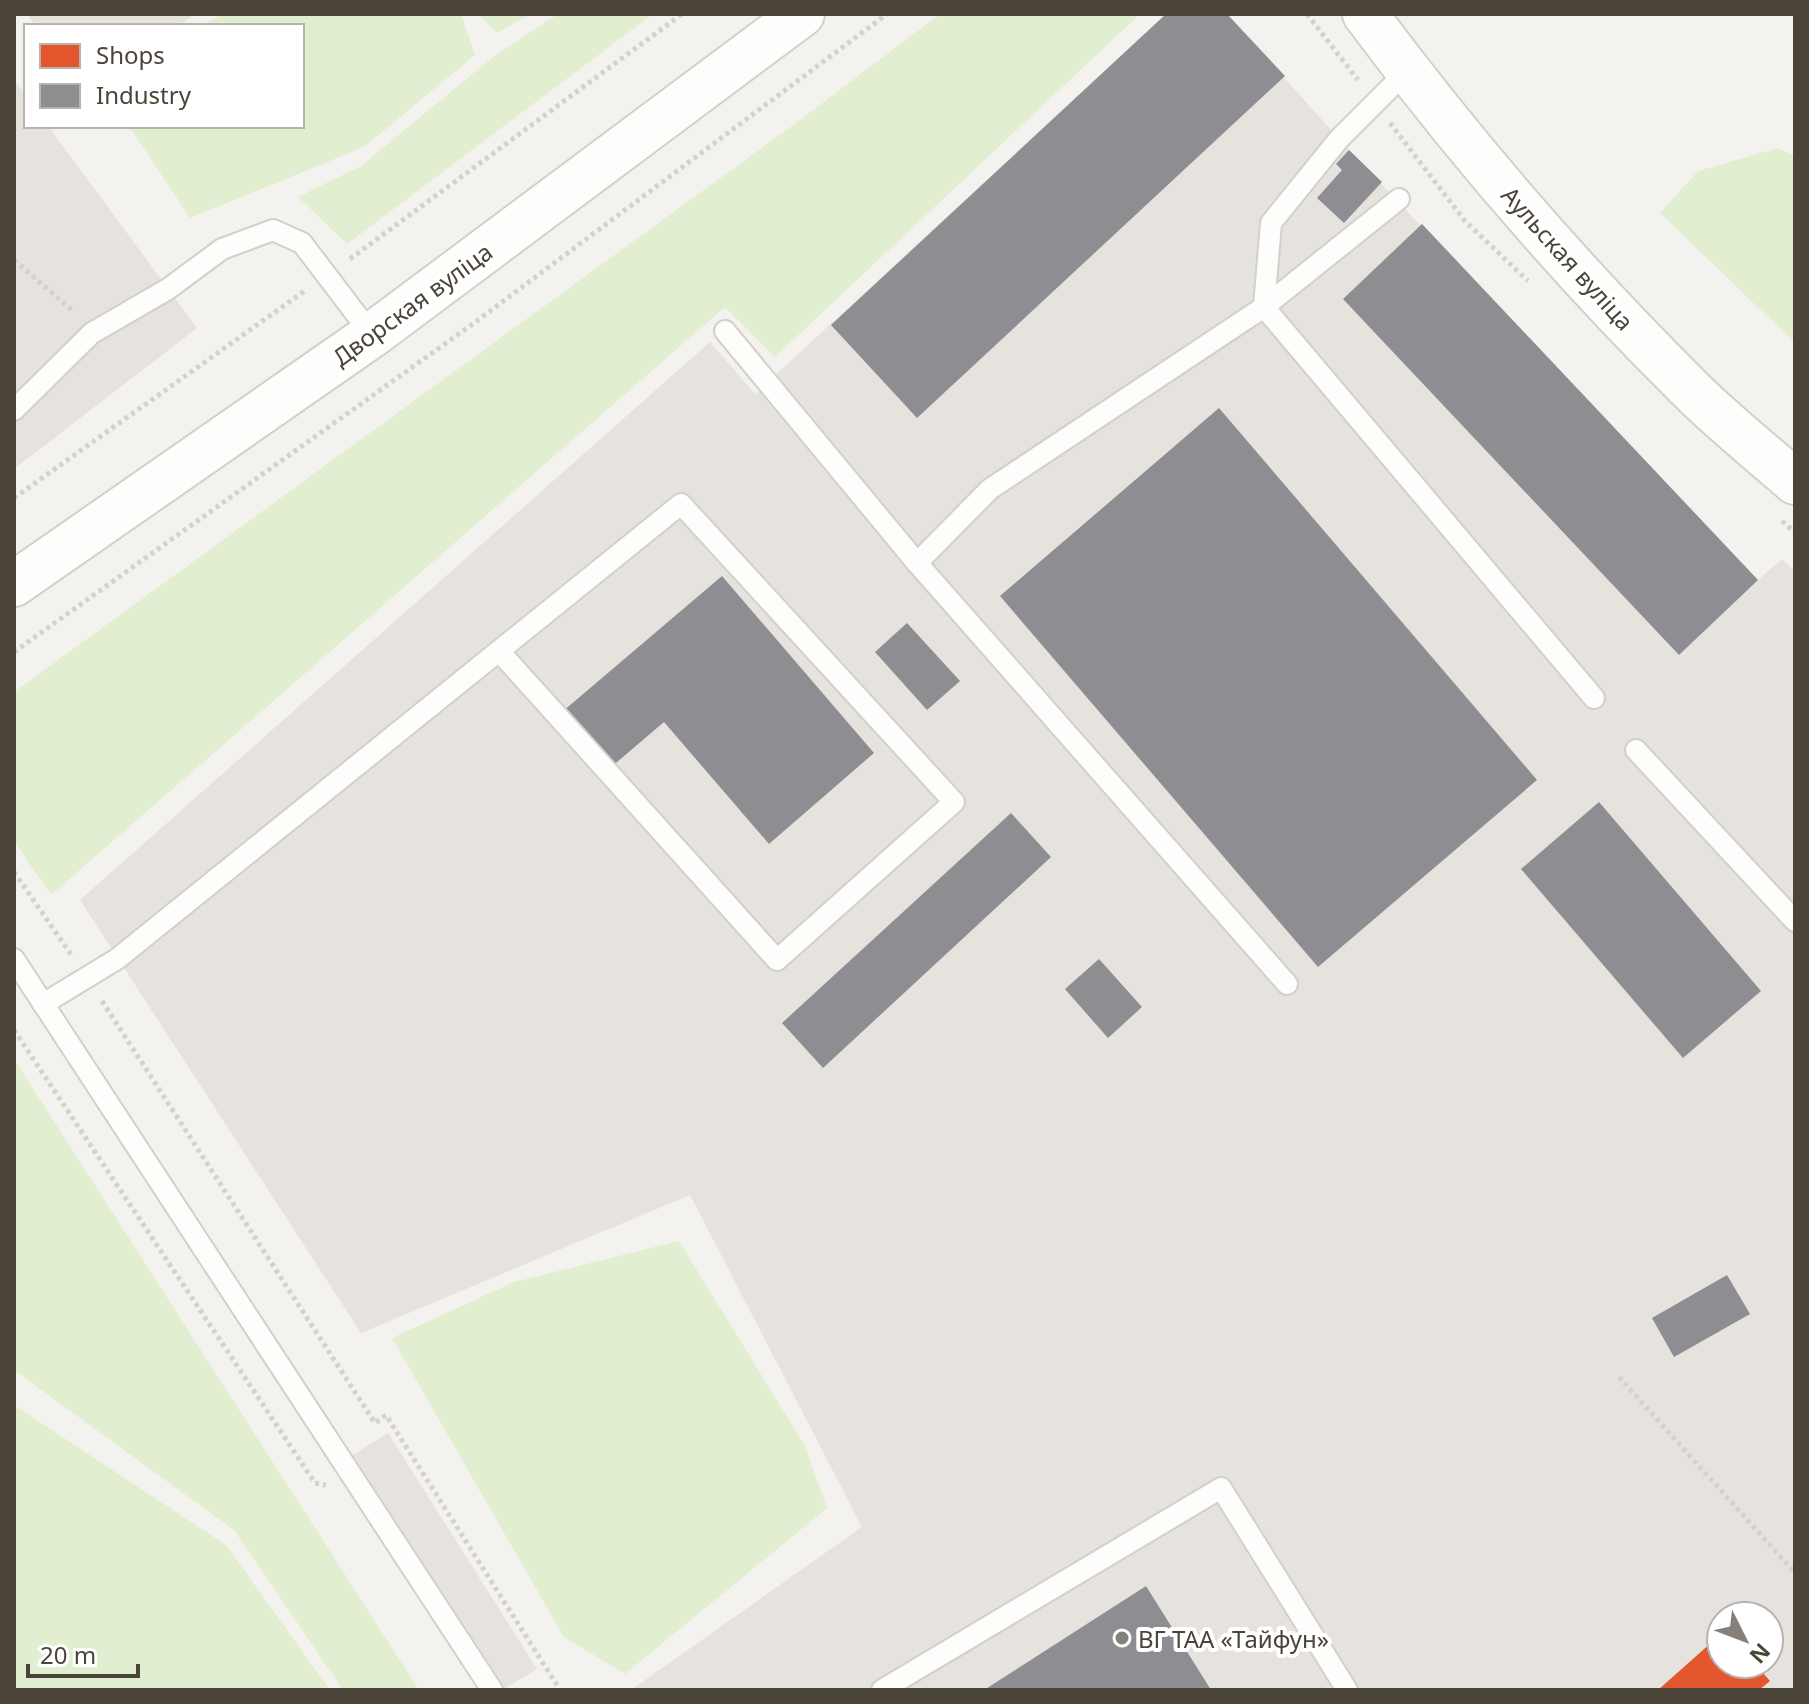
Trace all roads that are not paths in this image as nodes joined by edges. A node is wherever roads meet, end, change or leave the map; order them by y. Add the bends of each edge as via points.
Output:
1 (802, 14) edge
2 (1365, 14) edge
3 (1407, 71) junction
4 (1399, 199) dead end
5 (1264, 307) junction
6 (725, 331) dead end
7 (372, 335) junction
8 (14, 410) edge
9 (1795, 482) edge
10 (917, 563) junction
11 (14, 584) edge
12 (499, 651) junction
13 (1594, 698) dead end
14 (1636, 750) dead end
15 (1795, 921) edge
16 (14, 959) edge
17 (1287, 984) dead end
18 (43, 1004) junction
19 (492, 1690) edge
20 (882, 1690) edge
21 (1347, 1690) edge

1 - 7 street, Дворская вуліца
2 - 3 street, Аульская вуліца
3 - 5 lane via 1339,139 1271,223
3 - 9 street, Аульская вуліца via 1569,264 1692,391
4 - 5 lane
5 - 10 lane via 990,489
5 - 13 lane
6 - 10 lane
7 - 8 lane via 302,243 273,230 222,249 168,289 92,333
7 - 11 street, Дворская вуліца
10 - 17 lane
12 - 12 lane via 681,504 954,802 777,960
12 - 18 lane via 117,959
14 - 15 lane
16 - 18 lane
18 - 19 lane
20 - 21 lane via 1221,1488

